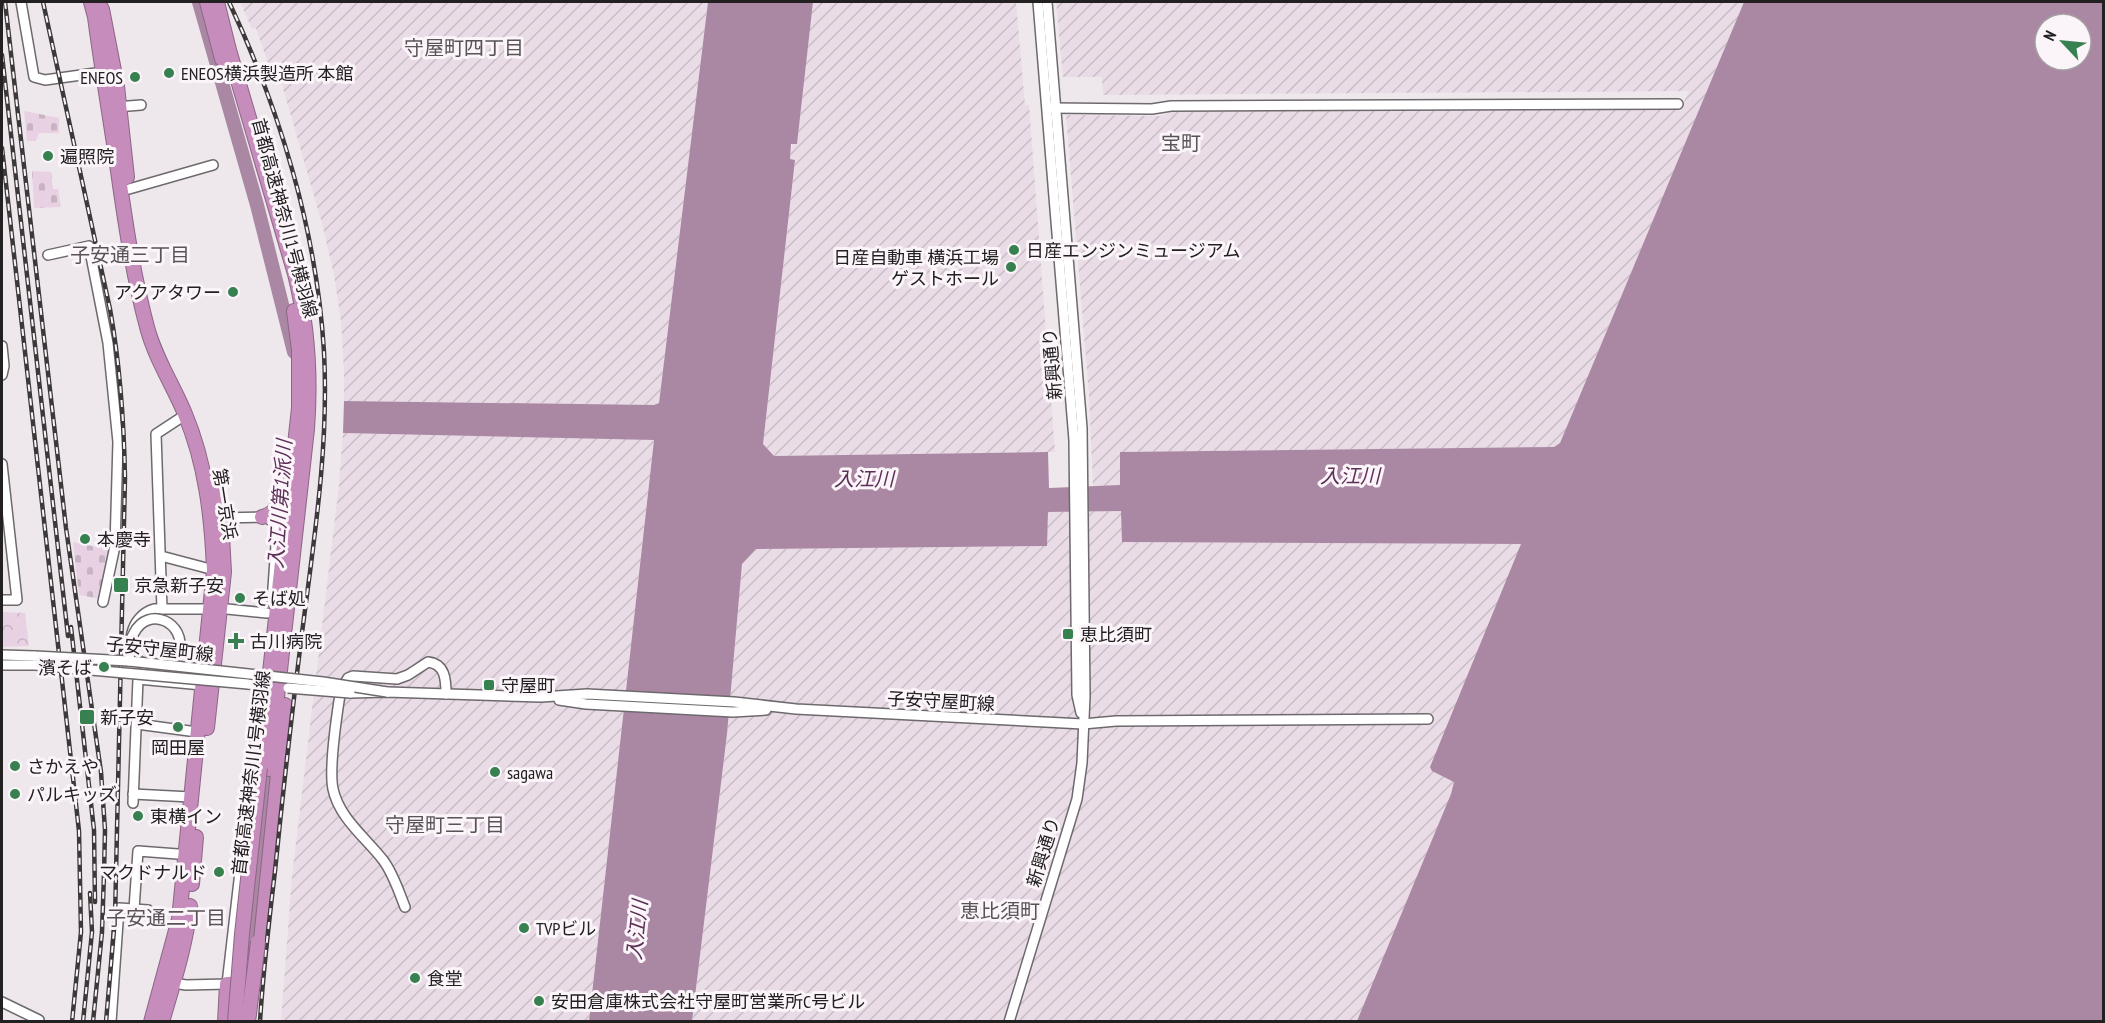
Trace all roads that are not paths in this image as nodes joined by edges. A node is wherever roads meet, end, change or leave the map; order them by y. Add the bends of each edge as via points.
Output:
1 (21, 2) edge
2 (91, 2) edge
3 (100, 2) edge
4 (207, 2) edge
5 (217, 2) edge
6 (1038, 2) edge
7 (1047, 2) edge
8 (103, 72) junction
9 (1678, 104) dead end
10 (141, 105) dead end
11 (114, 108) junction
12 (1052, 108) junction
13 (213, 165) dead end
14 (129, 189) junction
15 (48, 255) dead end
16 (291, 294) junction
17 (2, 346) edge
18 (2, 375) edge
19 (310, 389) junction
20 (185, 415) junction
21 (2, 464) edge
22 (281, 496) junction
23 (5, 514) edge
24 (261, 517) junction
25 (216, 518) junction
26 (277, 531) junction
27 (161, 556) junction
28 (214, 570) junction
29 (2, 600) edge
30 (103, 602) dead end
31 (162, 609) junction
32 (188, 609) junction
33 (215, 609) junction
34 (267, 614) dead end
35 (208, 628) junction
36 (284, 643) junction
37 (2, 655) edge
38 (35, 661) junction
39 (129, 661) junction
40 (2, 665) edge
41 (275, 682) junction
42 (248, 684) junction
43 (202, 686) junction
44 (446, 694) junction
45 (261, 699) junction
46 (1428, 719) dead end
47 (137, 724) junction
48 (1083, 724) junction
49 (197, 732) junction
50 (191, 797) junction
51 (190, 855) junction
52 (405, 907) dead end
53 (134, 909) junction
54 (148, 910) dead end
55 (168, 982) junction
56 (226, 990) junction
57 (2, 1002) edge
58 (39, 1022) edge
59 (111, 1022) edge
60 (151, 1022) edge
61 (162, 1022) edge
62 (225, 1022) edge
63 (235, 1022) edge
64 (246, 1022) edge
65 (1008, 1022) edge

1 - 8 street via 34,77 45,80
2 - 8 highway, 第一京浜
3 - 11 highway, 第一京浜 via 108,34
4 - 16 highway, 首都高速神奈川1号横羽線
5 - 19 highway, 首都高速神奈川1号横羽線 via 300,292 308,338
6 - 12 street, 新興通り
7 - 12 street, 新興通り
8 - 11 highway, 第一京浜
9 - 12 street
10 - 11 street
11 - 14 highway, 第一京浜
11 - 20 highway, 第一京浜 via 136,285 159,362
12 - 48 street, 新興通り via 1079,484
13 - 14 street
14 - 25 highway, 第一京浜 via 150,306 165,352 207,449
15 - 30 street via 89,246 108,342 117,452 115,546
16 - 22 highway via 295,366
16 - 63 highway, 首都高速神奈川1号横羽線, bridge via 299,350 299,408
17 - 18 street
19 - 36 highway, 首都高速神奈川1号横羽線
19 - 41 highway via 309,474
20 - 25 highway, 第一京浜
20 - 27 street via 156,435
21 - 23 street
22 - 24 highway via 276,509
22 - 26 highway
23 - 29 street via 17,600
24 - 25 street
24 - 26 street via 272,521
25 - 28 highway, 第一京浜
25 - 33 highway, 第一京浜 via 224,572
26 - 41 street via 271,662
27 - 28 street
27 - 31 street
28 - 33 highway, 第一京浜
31 - 32 street
31 - 39 street, bridge via 142,614 134,627 131,638 131,641 133,654 146,666 159,668 171,663 178,653 179,635 172,625 150,619 132,635 131,640
32 - 33 street
32 - 35 street via 201,617
33 - 34 street
33 - 35 highway, 第一京浜
33 - 51 highway, 第一京浜
35 - 43 highway, 第一京浜
36 - 56 highway via 284,724 256,975 248,983
36 - 64 highway, 首都高速神奈川1号横羽線, bridge via 250,939
37 - 38 street, 子安守屋町線
38 - 39 street, 子安守屋町線, bridge
38 - 40 street, 子安守屋町線
38 - 42 street, 子安守屋町線, bridge
39 - 41 street, 子安守屋町線, bridge
41 - 42 street, 子安守屋町線
41 - 44 street, 子安守屋町線, bridge via 350,693
41 - 45 street
41 - 64 highway, bridge via 274,791
42 - 45 street
43 - 47 street via 138,680
43 - 49 highway, 第一京浜
44 - 48 street, 子安守屋町線 via 541,697 586,704 623,701
44 - 52 street via 446,676 438,665 428,662 398,679 353,676 341,690 332,777 336,797 360,835 385,862
45 - 56 street
46 - 48 street, 子安守屋町線
47 - 49 street
47 - 50 street via 133,799
48 - 65 street, 新興通り via 1077,799
49 - 50 highway, 第一京浜
50 - 51 highway, 第一京浜
51 - 53 street via 138,851
51 - 55 highway, 第一京浜 via 188,922
53 - 54 street
53 - 59 street via 119,908
55 - 56 street
55 - 60 highway, 第一京浜
55 - 61 highway, 第一京浜
56 - 62 highway
57 - 58 street

